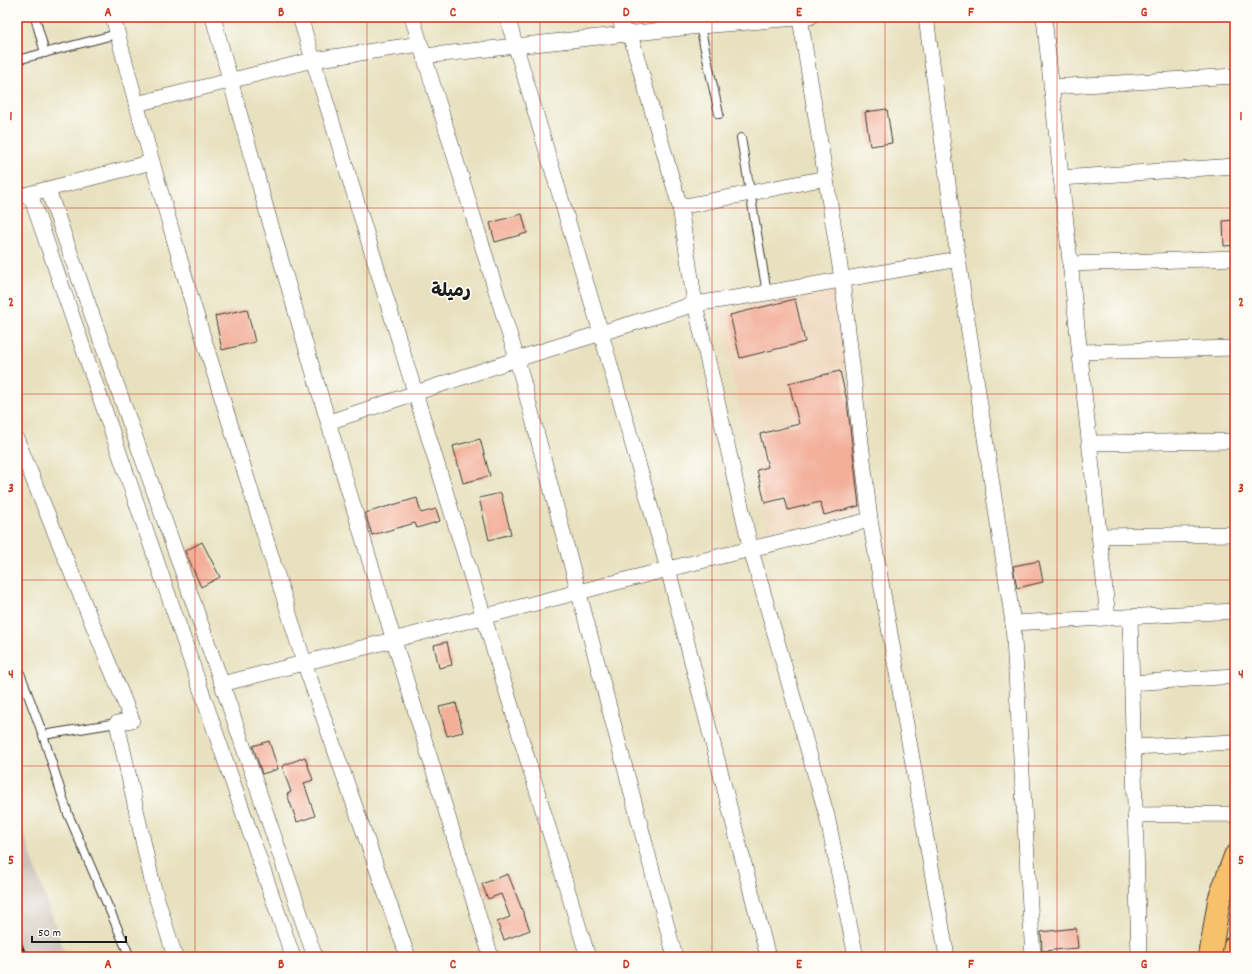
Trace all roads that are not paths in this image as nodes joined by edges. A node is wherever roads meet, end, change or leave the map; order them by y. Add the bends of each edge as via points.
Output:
1 (35, 17) edge
2 (113, 17) edge
3 (213, 17) edge
4 (300, 17) edge
5 (412, 17) edge
6 (507, 17) edge
7 (620, 17) edge
8 (806, 17) edge
9 (926, 17) edge
10 (1044, 17) edge
11 (766, 19) edge
12 (693, 23) edge
13 (117, 34) junction
14 (627, 35) junction
15 (515, 45) junction
16 (422, 50) junction
17 (45, 53) junction
18 (17, 60) edge
19 (313, 60) junction
20 (1235, 76) edge
21 (230, 80) junction
22 (1051, 87) junction
23 (136, 104) junction
24 (720, 114) dead end
25 (741, 138) dead end
26 (152, 162) junction
27 (1235, 166) edge
28 (826, 178) junction
29 (1061, 178) junction
30 (48, 190) junction
31 (750, 193) junction
32 (21, 194) edge
33 (680, 207) junction
34 (1235, 258) edge
35 (958, 259) junction
36 (1070, 264) junction
37 (842, 279) junction
38 (767, 293) junction
39 (695, 304) junction
40 (601, 333) junction
41 (1235, 348) edge
42 (1080, 352) junction
43 (517, 359) junction
44 (415, 392) junction
45 (329, 422) junction
46 (17, 440) edge
47 (1235, 441) edge
48 (1089, 443) junction
49 (870, 520) junction
50 (1235, 534) edge
51 (1099, 536) junction
52 (751, 550) junction
53 (668, 569) junction
54 (579, 592) junction
55 (1235, 611) edge
56 (483, 616) junction
57 (1130, 617) junction
58 (1108, 618) junction
59 (1013, 623) junction
60 (394, 639) junction
61 (304, 662) junction
62 (17, 665) edge
63 (1235, 676) edge
64 (1131, 683) junction
65 (222, 684) junction
66 (117, 723) junction
67 (43, 735) junction
68 (1235, 742) edge
69 (1133, 747) junction
70 (1135, 815) junction
71 (1235, 816) edge
72 (1235, 856) edge
73 (130, 957) edge
74 (175, 957) edge
75 (293, 957) edge
76 (315, 957) edge
77 (408, 957) edge
78 (491, 957) edge
79 (588, 957) edge
80 (675, 957) edge
81 (768, 957) edge
82 (856, 957) edge
83 (947, 957) edge
84 (1033, 957) edge
85 (1139, 957) edge
86 (1210, 957) edge

1 - 17 lane
2 - 13 street
3 - 21 street
4 - 19 street
5 - 16 street
6 - 15 street
7 - 14 street
8 - 11 street
8 - 28 street
9 - 35 street
10 - 22 street
11 - 12 street
12 - 14 street
12 - 24 lane
13 - 17 lane
13 - 23 street
14 - 15 street
14 - 33 street
15 - 16 street
15 - 40 street
16 - 19 street
16 - 43 street
17 - 18 lane
19 - 21 street
19 - 44 street
20 - 22 street
21 - 23 street
21 - 45 street
22 - 29 street
23 - 26 street
25 - 31 lane
26 - 30 street
26 - 61 street via 191,298
27 - 29 street
28 - 31 street
28 - 37 street
29 - 36 street
30 - 32 street
30 - 65 street
31 - 33 street
31 - 38 lane
32 - 75 street
33 - 39 street
34 - 36 street
35 - 37 street
35 - 59 street
36 - 42 street
37 - 38 street
37 - 49 street
38 - 39 street
39 - 40 street
39 - 52 street
40 - 43 street
40 - 53 street
41 - 42 street
42 - 48 street
43 - 44 street
43 - 54 street
44 - 45 street
44 - 56 street
45 - 60 street
46 - 66 street via 132,720
47 - 48 street
48 - 51 street
49 - 52 street
49 - 83 street
50 - 51 street
51 - 58 street
52 - 53 street
52 - 82 street via 827,816
53 - 54 street
53 - 81 street
54 - 56 street
54 - 80 street
55 - 57 street
56 - 60 street
56 - 79 street
57 - 58 street
57 - 64 street
58 - 59 street
59 - 84 street
60 - 61 street
60 - 78 street
61 - 65 street
61 - 77 street
62 - 67 lane
63 - 64 street
64 - 69 street
65 - 76 street
66 - 67 lane
66 - 74 street via 153,886
67 - 73 lane via 68,814
68 - 69 street
69 - 70 street
70 - 71 street
70 - 85 street
72 - 86 main road via 1219,900

